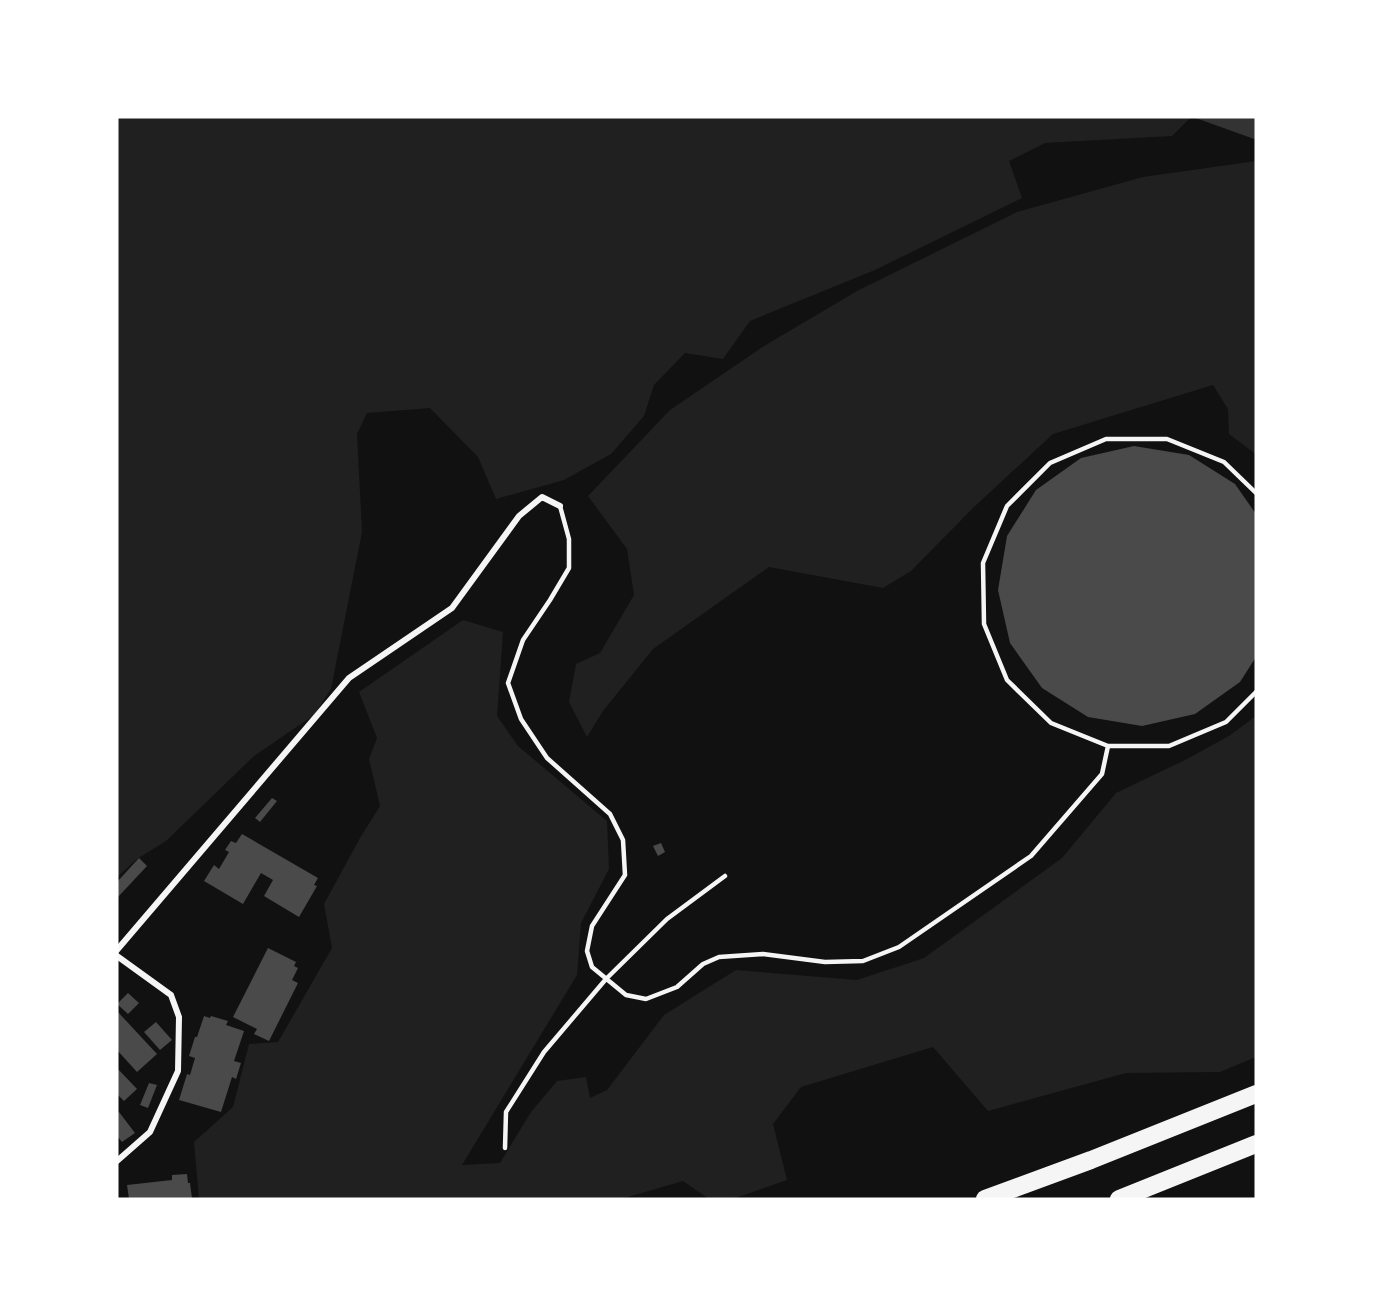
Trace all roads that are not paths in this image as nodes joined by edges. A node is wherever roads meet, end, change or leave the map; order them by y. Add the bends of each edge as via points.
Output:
1 (1256, 493) edge
2 (561, 506) joint
3 (1256, 692) edge
4 (1108, 746) junction
5 (725, 876) dead end
6 (117, 950) edge
7 (117, 956) edge
8 (606, 979) junction
9 (1256, 1094) edge
10 (1256, 1144) edge
11 (506, 1149) dead end
12 (117, 1161) edge
13 (985, 1199) edge
14 (1119, 1199) edge

1 - 4 lane via 1224,462 1167,439 1106,439 1050,463 1007,506 983,563 984,624 1003,671 1007,680 1051,723
2 - 6 street via 542,497 519,516 452,608 349,678
2 - 8 lane via 569,539 569,568 523,639 508,683 521,719 547,758 610,814 623,840 625,875 592,926 587,951 592,967
3 - 4 lane via 1226,722 1169,746
4 - 8 lane via 1102,774 1031,856 899,947 863,961 825,962 763,954 719,957 703,964 677,987 646,999 626,995
5 - 8 lane via 667,919
7 - 12 street via 171,995 179,1017 178,1071 150,1132
8 - 11 lane via 544,1052 506,1112
9 - 13 highway
10 - 14 highway

